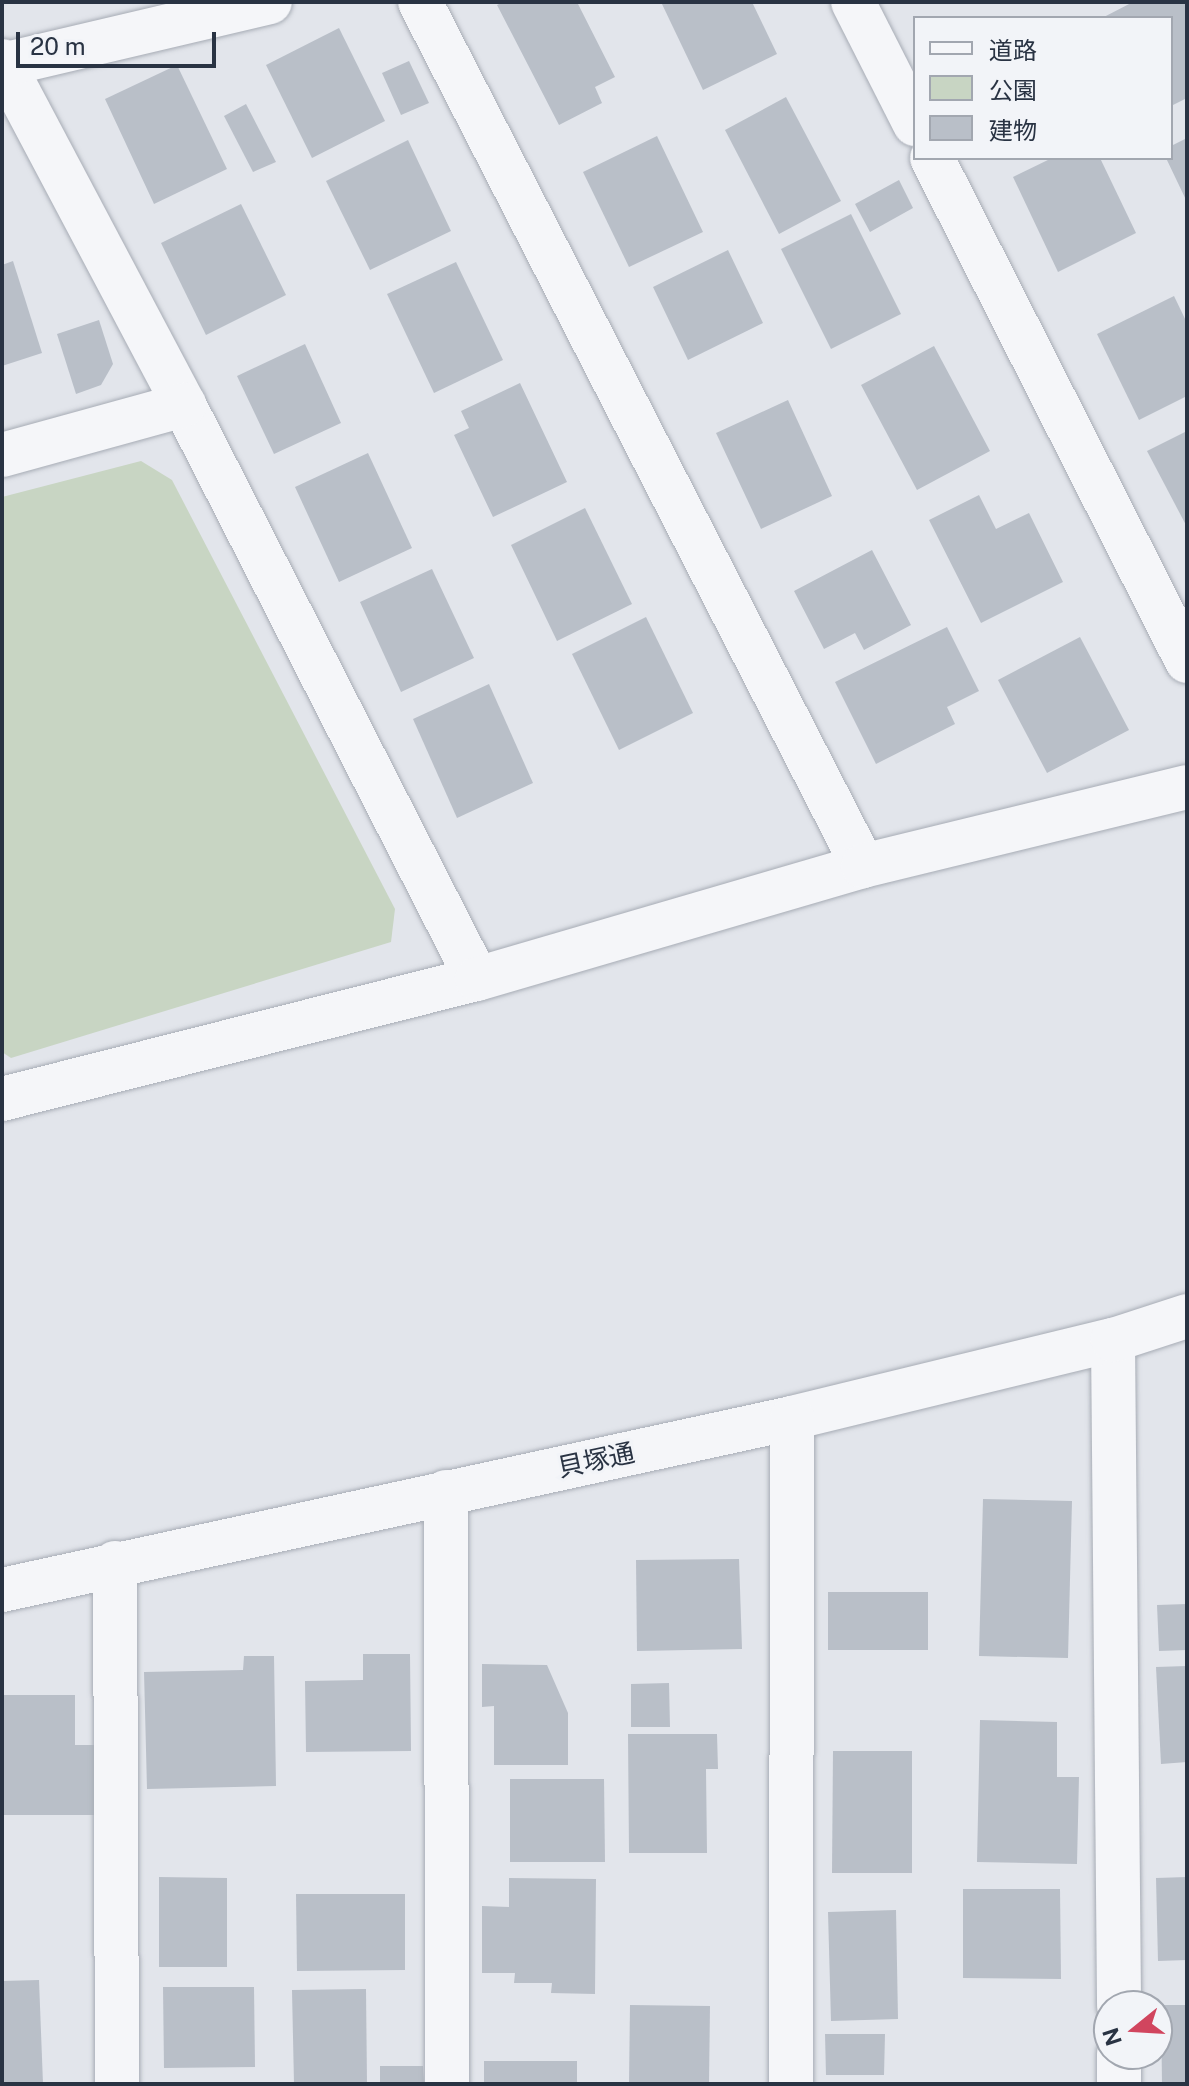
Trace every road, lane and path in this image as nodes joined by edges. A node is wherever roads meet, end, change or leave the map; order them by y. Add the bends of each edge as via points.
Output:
1 (270, 2) edge
2 (420, 2) edge
3 (853, 2) edge
4 (2, 63) edge
5 (913, 120) edge
6 (933, 160) edge
7 (184, 405) junction
8 (2, 455) edge
9 (1187, 661) edge
10 (1187, 787) edge
11 (863, 866) junction
12 (477, 979) junction
13 (2, 1099) edge
14 (1187, 1316) edge
15 (1113, 1340) junction
16 (792, 1418) junction
17 (446, 1492) junction
18 (115, 1563) junction
19 (2, 1590) edge
20 (1119, 1990) edge
21 (117, 2084) edge
22 (447, 2084) edge
23 (791, 2084) edge

1 - 4 street
2 - 11 street
3 - 5 street
4 - 7 street
6 - 9 street
7 - 8 street
7 - 12 street
10 - 11 street
11 - 12 street
12 - 13 street
14 - 15 street, 貝塚通
15 - 16 street, 貝塚通
15 - 20 street
16 - 17 street, 貝塚通
16 - 23 street
17 - 18 street, 貝塚通
17 - 22 street
18 - 19 street, 貝塚通
18 - 21 street

